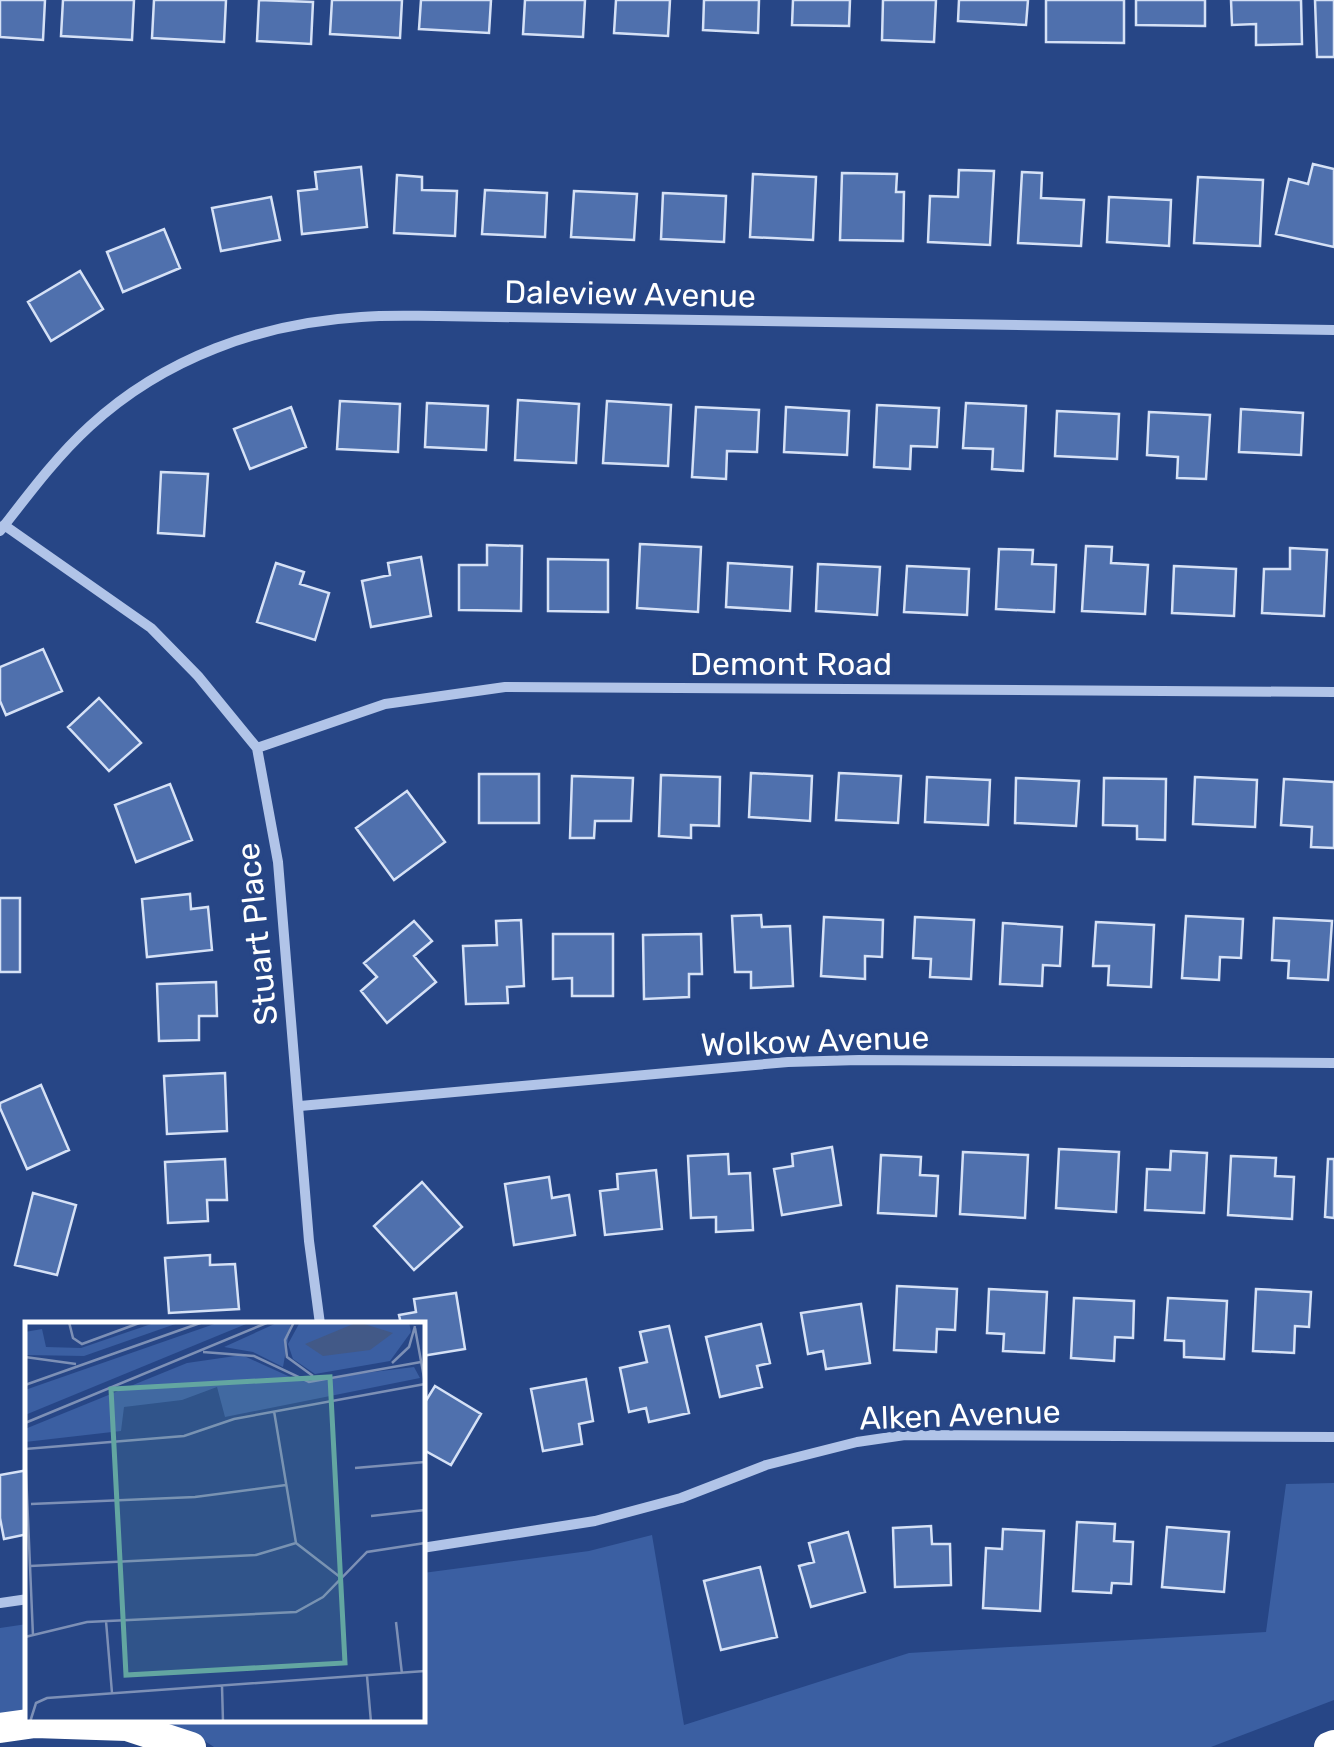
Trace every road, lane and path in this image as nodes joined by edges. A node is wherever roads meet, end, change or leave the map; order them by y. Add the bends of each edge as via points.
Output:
1 (1334, 330) edge
2 (2, 528) edge
3 (1334, 692) edge
4 (257, 748) junction
5 (1334, 1063) edge
6 (300, 1106) junction
7 (320, 1322) edge
8 (1334, 1436) edge
9 (425, 1548) edge
10 (25, 1599) edge
11 (0, 1602) edge
12 (0, 1728) edge
13 (191, 1747) edge

1 - 2 street, Daleview Avenue via 326,320 238,339 135,390 62,454
2 - 4 street, Stuart Place via 151,628
3 - 4 street, Demont Road via 505,687 385,704
4 - 6 street, Stuart Place via 278,862
5 - 6 street, Wolkow Avenue via 788,1062
6 - 7 street, Stuart Place
8 - 9 street, Alken Avenue via 905,1436 856,1442 766,1464 596,1521
10 - 11 street
12 - 13 highway via 35,1722 127,1726

